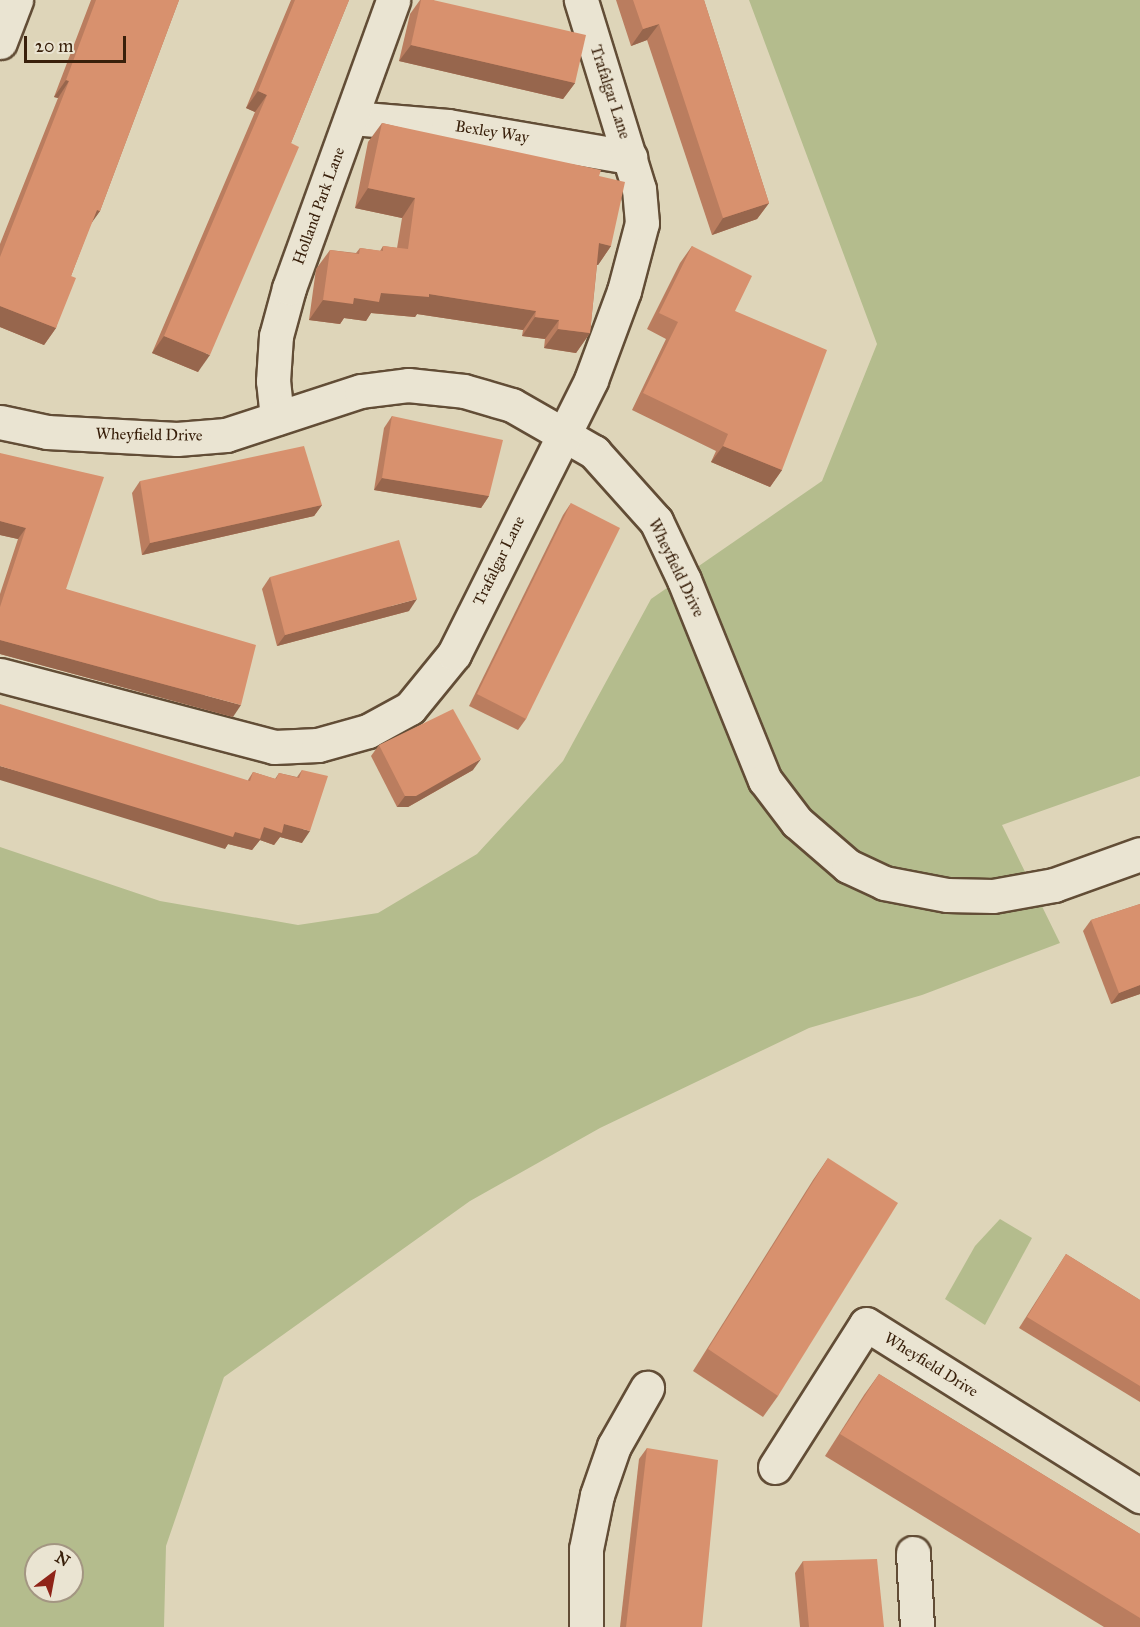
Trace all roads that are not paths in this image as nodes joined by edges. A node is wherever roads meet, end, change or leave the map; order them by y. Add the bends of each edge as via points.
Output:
1 (16, 0) edge
2 (393, 0) edge
3 (581, 0) edge
4 (0, 42) edge
5 (352, 118) junction
6 (630, 157) junction
7 (277, 418) junction
8 (0, 422) edge
9 (563, 432) junction
10 (0, 675) edge
11 (1140, 854) edge
12 (647, 1388) dead end
13 (775, 1467) dead end
14 (1140, 1496) edge
15 (912, 1553) dead end
16 (586, 1627) edge
17 (917, 1627) edge

1 - 4 street
2 - 5 street, Holland Park Lane
3 - 6 street, Trafalgar Lane
5 - 6 street, Bexley Way via 448,126
5 - 7 street, Holland Park Lane via 289,288 276,336 273,381
6 - 9 street, Trafalgar Lane via 639,189 642,223 624,291 594,370
7 - 8 street, Wheyfield Drive via 226,435 177,439 47,432
7 - 9 street, Wheyfield Drive via 361,391 408,385 464,392 512,405
9 - 10 street, Trafalgar Lane via 454,654 411,708 369,731 318,745 274,747
9 - 11 street, Wheyfield Drive via 594,452 656,521 689,591 765,780 797,822 848,866 884,883 947,895 993,896 1054,885
12 - 16 street via 614,1446 597,1495 586,1550
13 - 14 street, Wheyfield Drive via 866,1324
15 - 17 street

